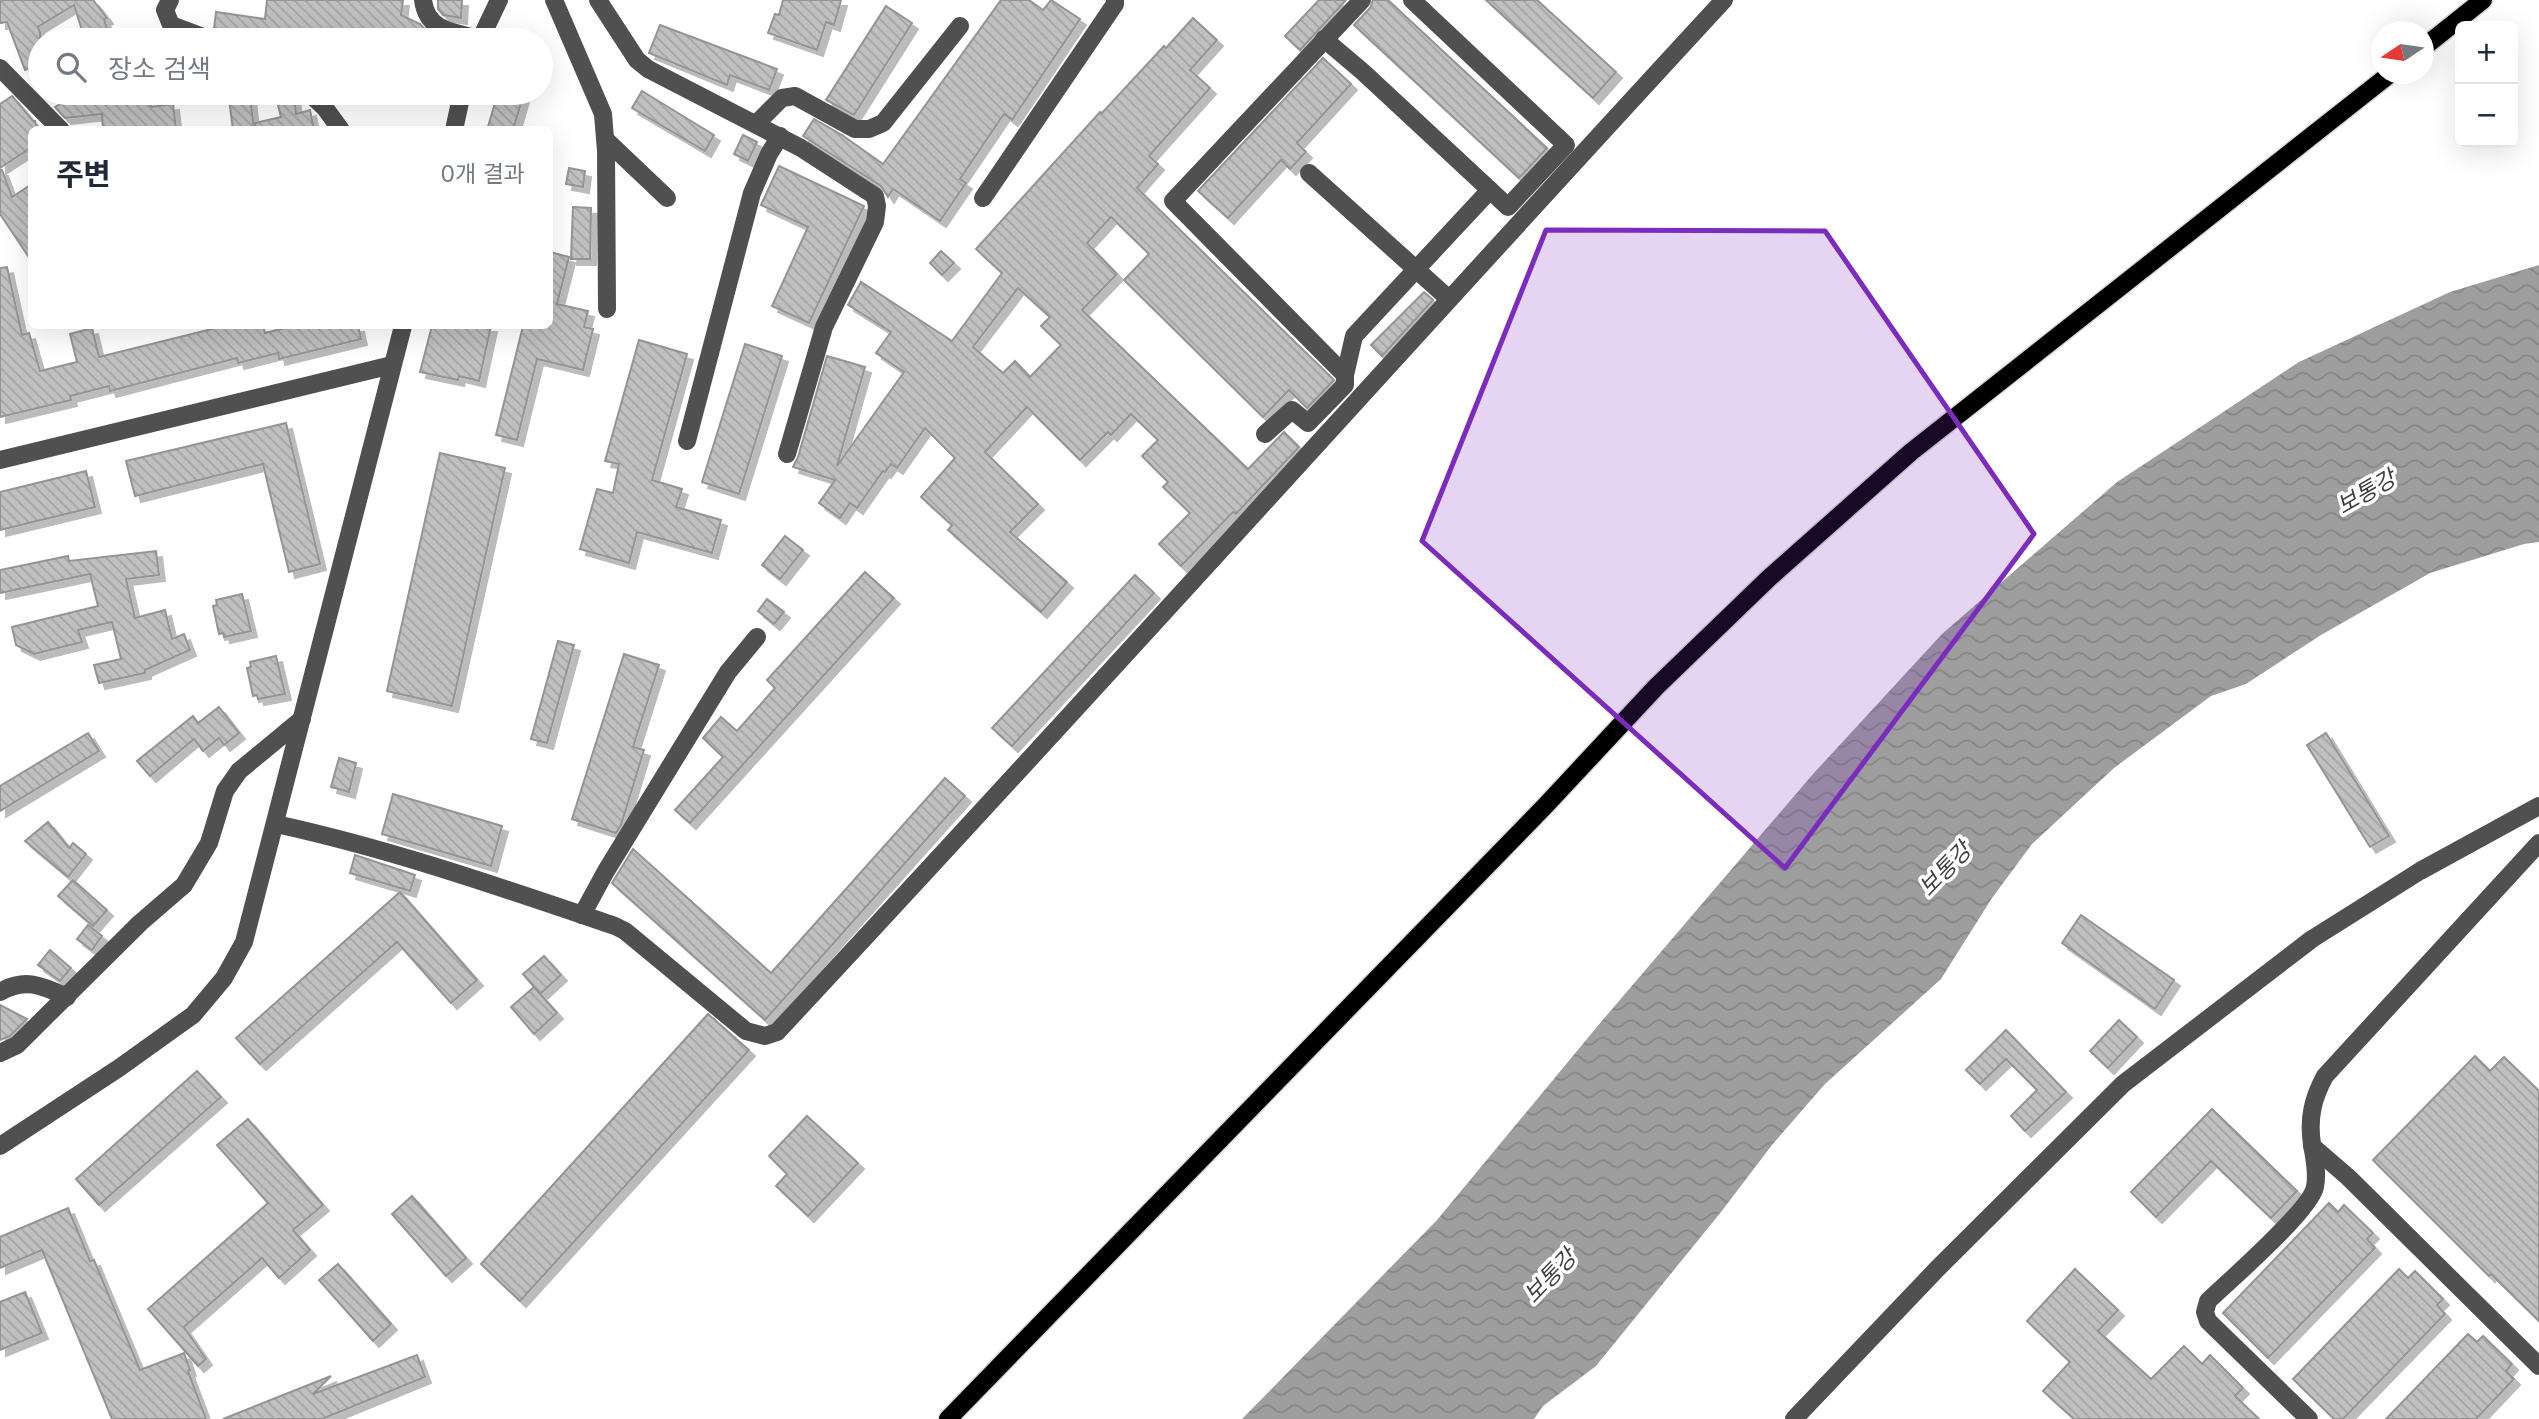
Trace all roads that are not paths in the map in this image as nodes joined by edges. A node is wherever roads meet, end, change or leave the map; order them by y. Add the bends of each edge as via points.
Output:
1 (170, 0) edge
2 (423, 0) edge
3 (499, 0) edge
4 (554, 0) edge
5 (598, 0) edge
6 (1115, 0) edge
7 (1362, 0) edge
8 (1412, 0) edge
9 (1724, 0) edge
10 (2483, 0) edge
11 (960, 26) dead end
12 (179, 28) edge
13 (441, 28) edge
14 (486, 28) edge
15 (1324, 39) junction
16 (2434, 39) edge
17 (0, 68) edge
18 (2377, 84) edge
19 (28, 96) edge
20 (36, 105) edge
21 (322, 105) edge
22 (459, 105) edge
23 (756, 124) junction
24 (57, 126) edge
25 (338, 126) edge
26 (455, 126) edge
27 (780, 136) junction
28 (606, 140) junction
29 (1309, 173) dead end
30 (1490, 190) junction
31 (667, 198) dead end
32 (983, 198) dead end
33 (1414, 269) junction
34 (1449, 299) junction
35 (607, 309) dead end
36 (402, 329) edge
37 (392, 365) junction
38 (1345, 375) junction
39 (1265, 434) dead end
40 (687, 441) dead end
41 (787, 454) dead end
42 (0, 460) edge
43 (757, 637) dead end
44 (302, 719) junction
45 (2539, 806) edge
46 (276, 824) junction
47 (2539, 843) edge
48 (582, 915) junction
49 (0, 992) edge
50 (67, 997) junction
51 (0, 1053) edge
52 (0, 1146) edge
53 (2312, 1146) junction
54 (2539, 1366) edge
55 (948, 1419) edge
56 (1794, 1419) edge
57 (2309, 1419) edge

1 - 12 street via 165,10 171,25
2 - 13 street via 430,21
3 - 14 street
4 - 28 street via 603,114
5 - 23 street via 637,60 648,69
6 - 32 street
7 - 15 street
8 - 30 street via 1566,145 1508,207
9 - 34 street
10 - 16 main road
11 - 23 street via 883,122 869,129 855,130 795,96 782,98
15 - 30 street
15 - 38 street via 1173,201
17 - 19 street
18 - 55 main road via 1911,452 1769,578 1656,687
20 - 24 street
21 - 25 street
22 - 26 street
23 - 27 street
27 - 40 street via 752,193
27 - 41 street via 864,187 877,206 875,222 824,327
28 - 31 street
28 - 35 street
29 - 33 street
30 - 33 street
33 - 34 street
33 - 38 street via 1354,336
34 - 48 street via 1004,790 777,1032 765,1036 746,1031 625,931
36 - 37 street
37 - 42 street
37 - 44 street
38 - 39 street via 1345,385 1308,424 1292,410
43 - 48 street via 728,672
44 - 46 street
44 - 50 street via 239,771 225,791 209,843 184,885
45 - 56 street via 2420,871 2322,932 2123,1084
46 - 48 street
46 - 52 street via 244,943 224,978 193,1015
47 - 53 street via 2325,1076 2311,1112
49 - 50 street via 20,983 36,983
50 - 51 street via 17,1045
53 - 54 street
53 - 57 street via 2315,1189 2301,1210 2208,1301 2205,1312 2208,1321

